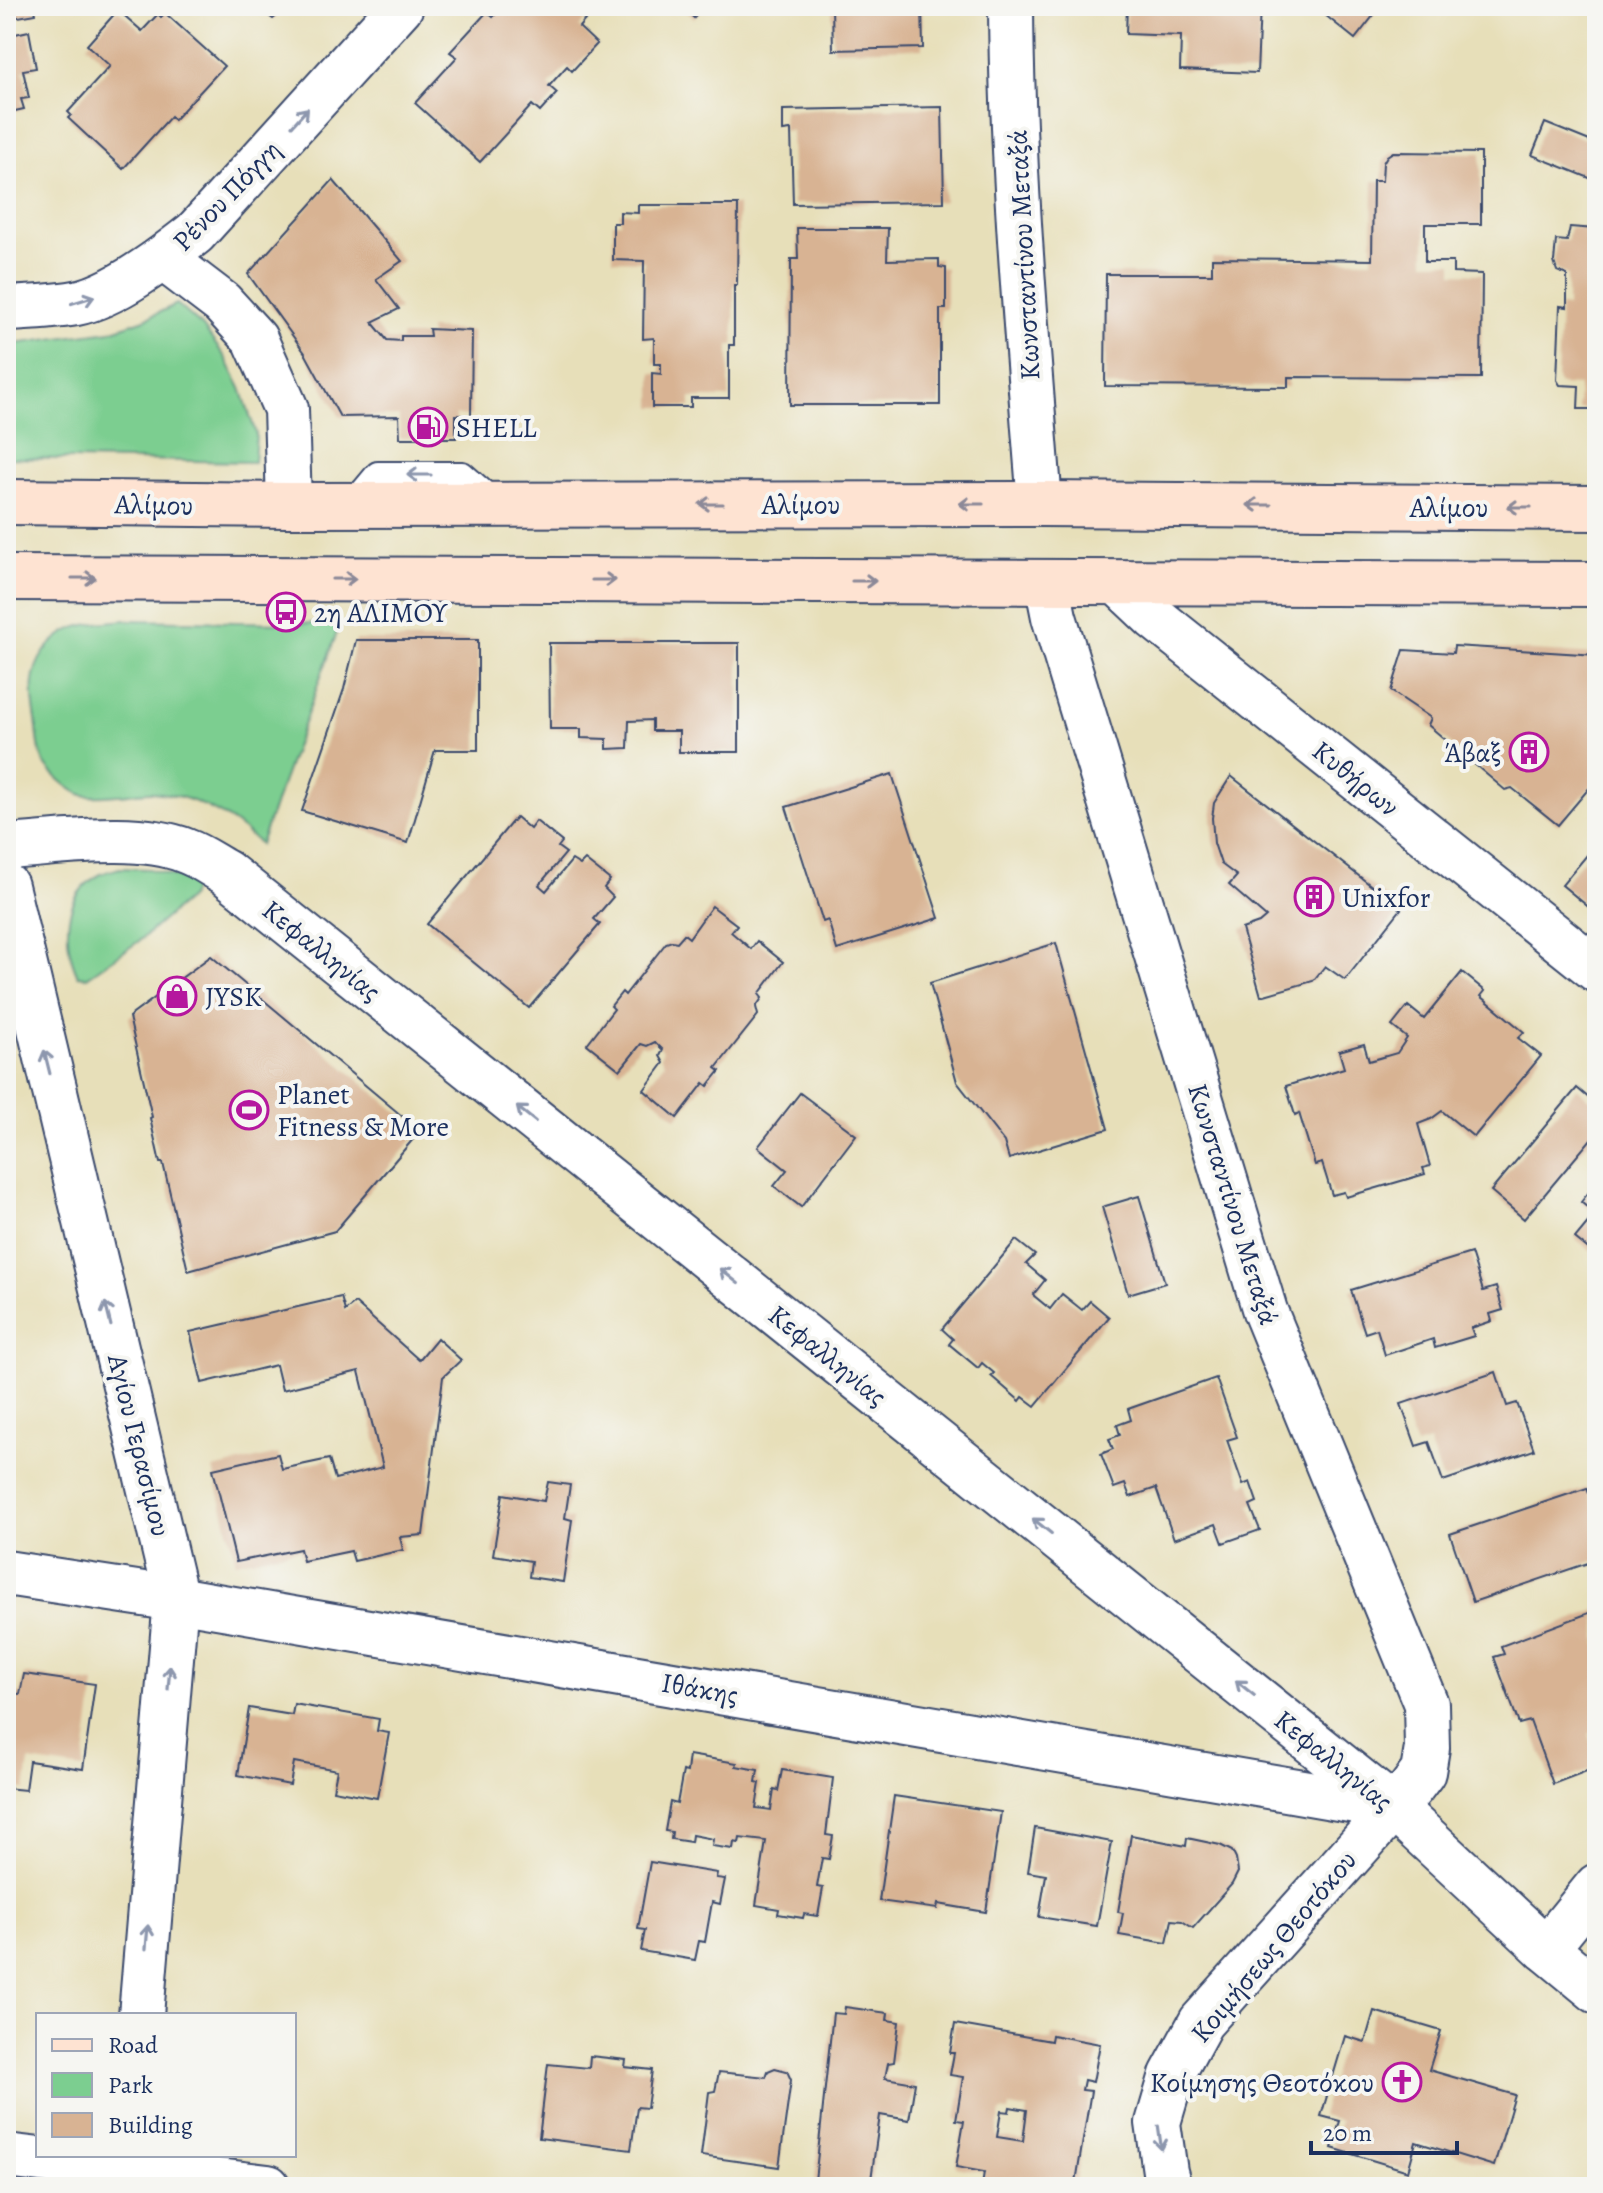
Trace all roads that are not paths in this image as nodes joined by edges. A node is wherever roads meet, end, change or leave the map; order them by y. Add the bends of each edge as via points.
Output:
1 (401, 6) edge
2 (1011, 6) edge
3 (163, 258) junction
4 (6, 309) edge
5 (6, 502) edge
6 (1040, 504) junction
7 (289, 505) junction
8 (1597, 508) edge
9 (6, 578) edge
10 (1047, 582) junction
11 (1118, 583) junction
12 (1597, 584) edge
13 (6, 847) edge
14 (6, 886) edge
15 (1597, 970) edge
16 (6, 1573) edge
17 (176, 1599) junction
18 (1393, 1807) junction
19 (1597, 1886) edge
20 (1546, 1949) junction
21 (1597, 1991) edge
22 (141, 2013) edge
23 (6, 2156) edge
24 (128, 2171) edge
25 (268, 2187) edge
26 (1169, 2187) edge

3 -> 1 street, Ρένου Πόγγη via 195,233
2 - 6 street, Κωνσταντίνου Μεταξά via 1022,284
4 -> 3 street, Ρένου Πόγγη via 78,303 117,287
3 - 7 street via 222,303 255,339 286,409
5 - 7 main road, Αλίμου
6 -> 7 main road, Αλίμου
8 -> 6 main road, Αλίμου
9 -> 10 main road
10 - 11 main road
10 - 18 street, Κωνσταντίνου Μεταξά via 1265,1311 1426,1704 1423,1772
11 - 12 main road
11 - 15 street, Κυθήρων
18 -> 13 street, Κεφαλληνίας via 225,872 186,851 146,842
17 -> 14 street, Αγίου Γερασίμου
16 - 17 street, Ιθάκης
17 - 18 street, Ιθάκης
22 -> 17 street, Αγίου Γερασίμου
18 - 20 street, Κεφαλληνίας
18 -> 26 street, Κοιμήσεως Θεοτόκου via 1201,2022 1172,2075 1158,2123
19 - 20 street
20 - 21 street, Κεφαλληνίας
23 - 24 street
24 - 25 street

